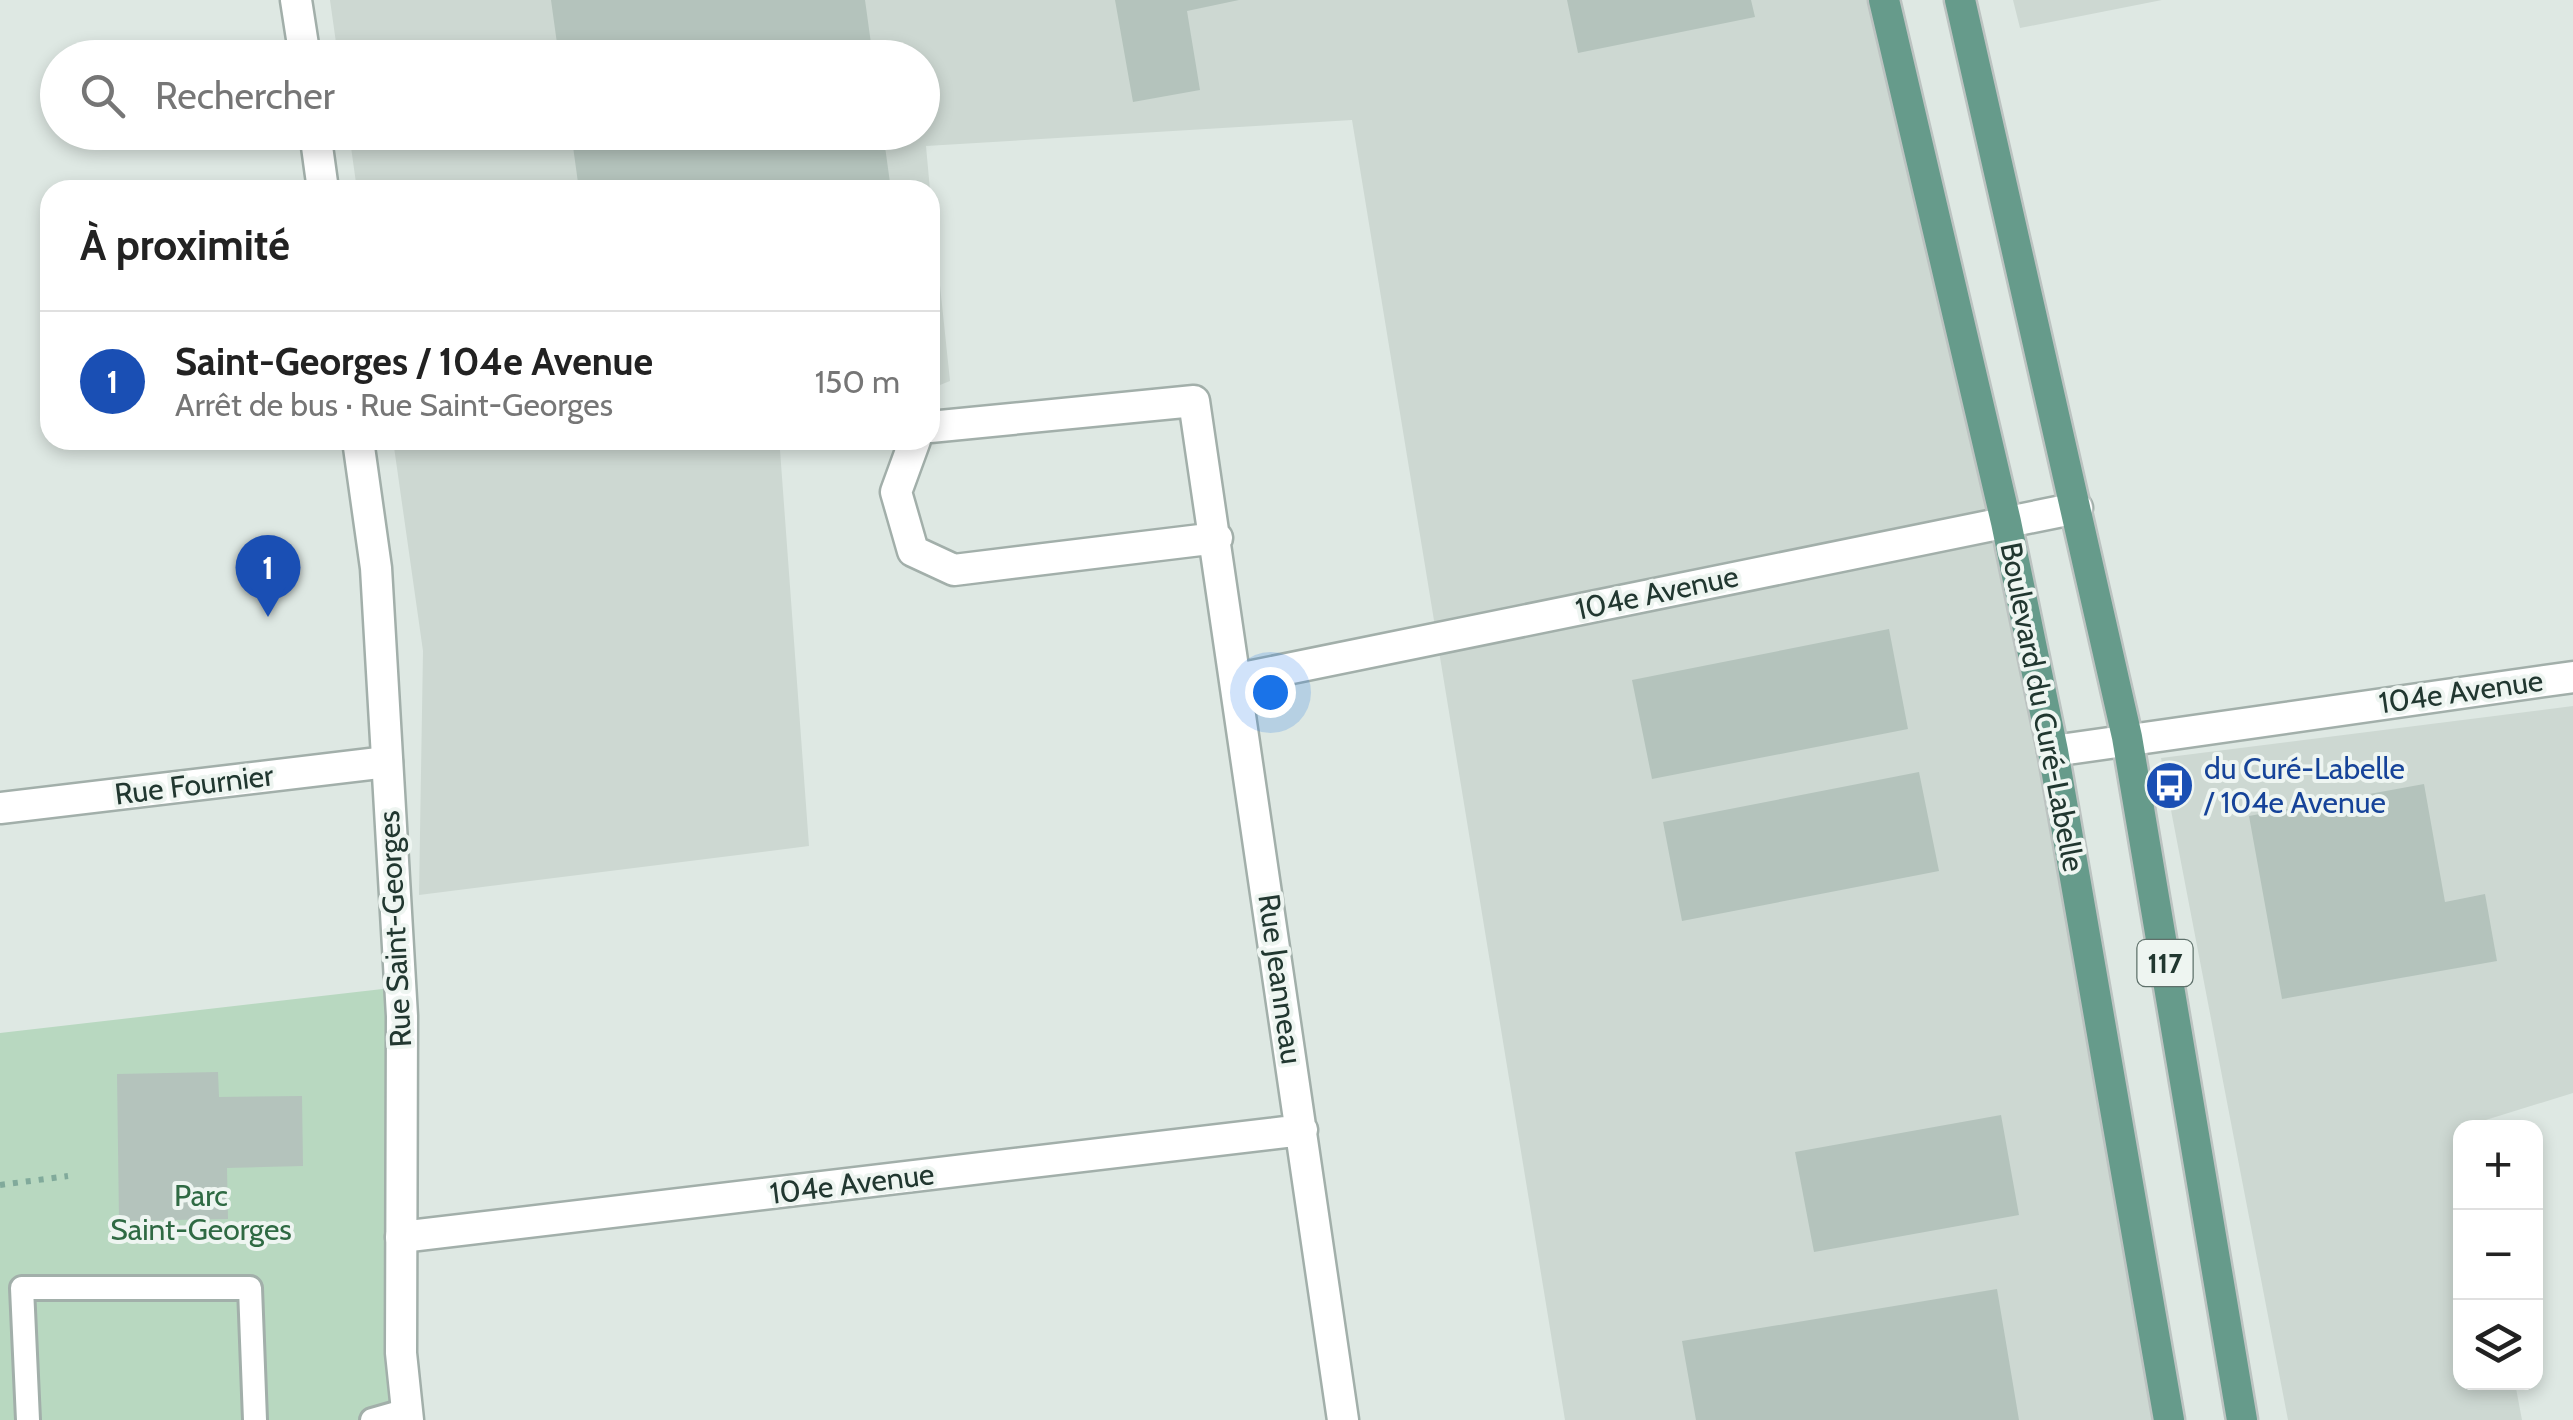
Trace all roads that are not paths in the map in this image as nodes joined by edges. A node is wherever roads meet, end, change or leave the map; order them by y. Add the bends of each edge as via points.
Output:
1 (296, 0) edge
2 (1884, 0) edge
3 (1960, 0) edge
4 (302, 40) edge
5 (317, 150) edge
6 (322, 180) edge
7 (940, 427) edge
8 (359, 450) edge
9 (912, 450) edge
10 (2077, 508) junction
11 (2006, 522) junction
12 (1218, 538) junction
13 (2573, 676) edge
14 (1238, 679) junction
15 (2127, 739) junction
16 (2053, 751) junction
17 (387, 762) junction
18 (0, 808) edge
19 (1302, 1130) junction
20 (401, 1237) junction
21 (408, 1415) edge
22 (28, 1420) edge
23 (255, 1420) edge
24 (372, 1420) edge
25 (1343, 1420) edge
26 (2169, 1420) edge
27 (2242, 1420) edge

1 - 4 street
2 - 11 main road, Boulevard du Curé-Labelle / 117
3 - 10 main road, 117
5 - 6 street
7 - 12 street, Rue Jeanneau via 1194,401
8 - 17 street, Rue Saint-Georges via 376,568
9 - 12 street via 896,492 913,551 954,570
10 - 11 street, 104e Avenue
10 - 15 main road, 117
11 - 14 street, 104e Avenue
11 - 16 main road, Boulevard du Curé-Labelle / 117
12 - 14 street, Rue Jeanneau
13 - 15 street, 104e Avenue
14 - 19 street, Rue Jeanneau
15 - 16 street, 104e Avenue
15 - 27 main road, 117
16 - 26 main road, Boulevard du Curé-Labelle / 117
17 - 18 street, Rue Fournier
17 - 20 street, Rue Saint-Georges via 402,1016
19 - 20 street, 104e Avenue
19 - 25 street, Rue Jeanneau
20 - 21 street, Rue Saint-Georges
21 - 24 lane
22 - 23 lane via 22,1288 250,1288

